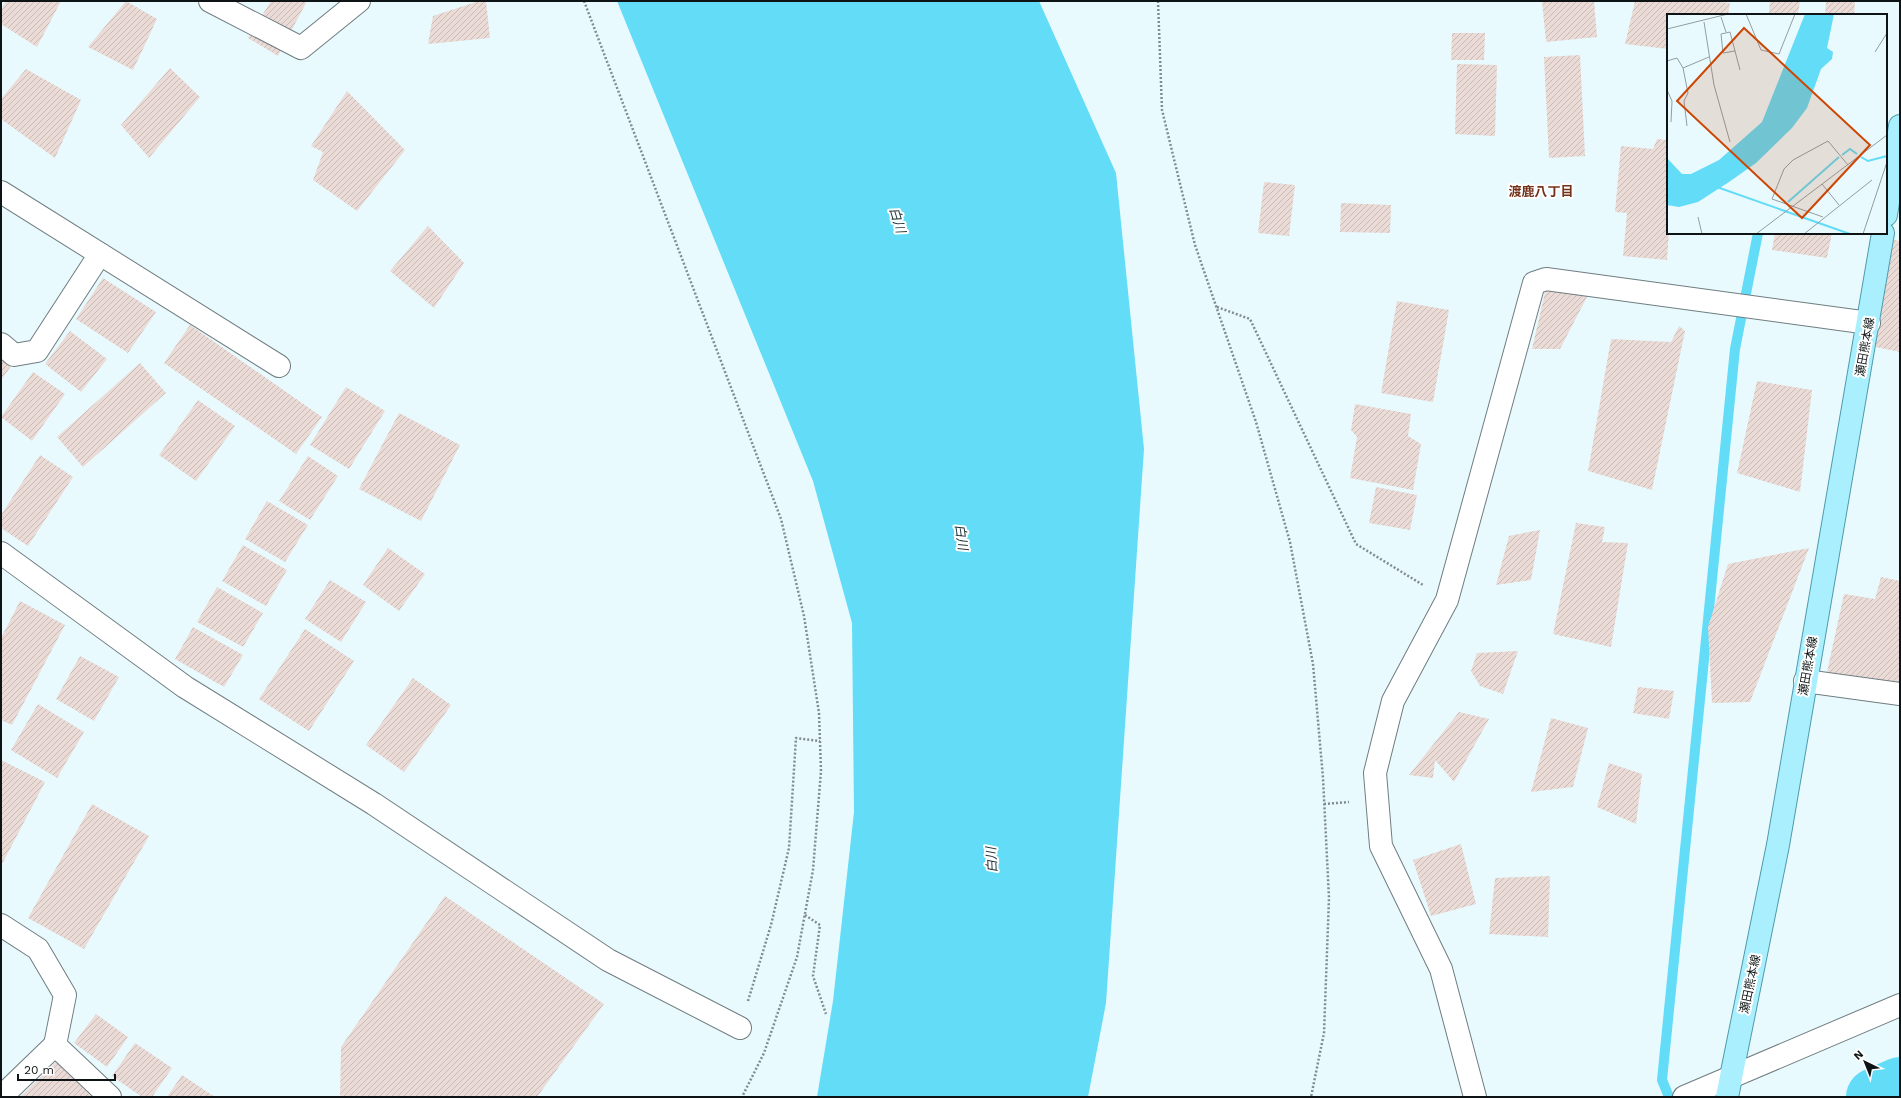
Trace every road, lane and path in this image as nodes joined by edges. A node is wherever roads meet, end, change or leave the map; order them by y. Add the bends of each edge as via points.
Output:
1 (210, 1) edge
2 (360, 1) edge
3 (584, 1) edge
4 (1158, 1) edge
5 (1900, 126) edge
6 (1, 192) edge
7 (1887, 209) edge
8 (1883, 234) edge
9 (100, 254) junction
10 (1217, 307) junction
11 (1869, 323) junction
12 (1, 344) edge
13 (279, 366) dead end
14 (1, 553) edge
15 (1447, 600) junction
16 (1805, 681) junction
17 (1900, 694) edge
18 (820, 741) junction
19 (805, 915) junction
20 (1, 925) edge
21 (1900, 1005) edge
22 (826, 1014) dead end
23 (740, 1028) joint
24 (54, 1045) junction
25 (1729, 1087) edge
26 (1, 1097) edge
27 (110, 1097) edge
28 (742, 1097) edge
29 (1311, 1097) edge
30 (1475, 1097) edge
31 (1684, 1097) edge

1 - 2 street via 301,48
3 - 18 path via 781,519 804,616
4 - 10 path via 1162,110 1195,245
5 - 7 main road
6 - 9 street
8 - 11 main road, 瀬田熊本線
9 - 12 street via 37,351 14,355
9 - 13 street
10 - 15 path via 1250,320 1356,544
10 - 29 path via 1256,422 1290,542 1313,664 1330,898 1324,1033
11 - 15 street via 1546,279 1534,283
11 - 16 main road, 瀬田熊本線
14 - 23 street via 185,687 374,804 608,960
15 - 30 street via 1393,701 1375,772 1381,846 1441,969
16 - 17 street
16 - 25 main road, 瀬田熊本線 via 1778,845
18 - 19 path via 821,771 813,870
18 - 23 path via 796,738 789,848 771,925
19 - 22 path via 820,926 813,976
19 - 28 path via 797,956 764,1053
20 - 24 street via 38,949 65,995
21 - 25 street
24 - 26 street
24 - 27 street
25 - 31 street

